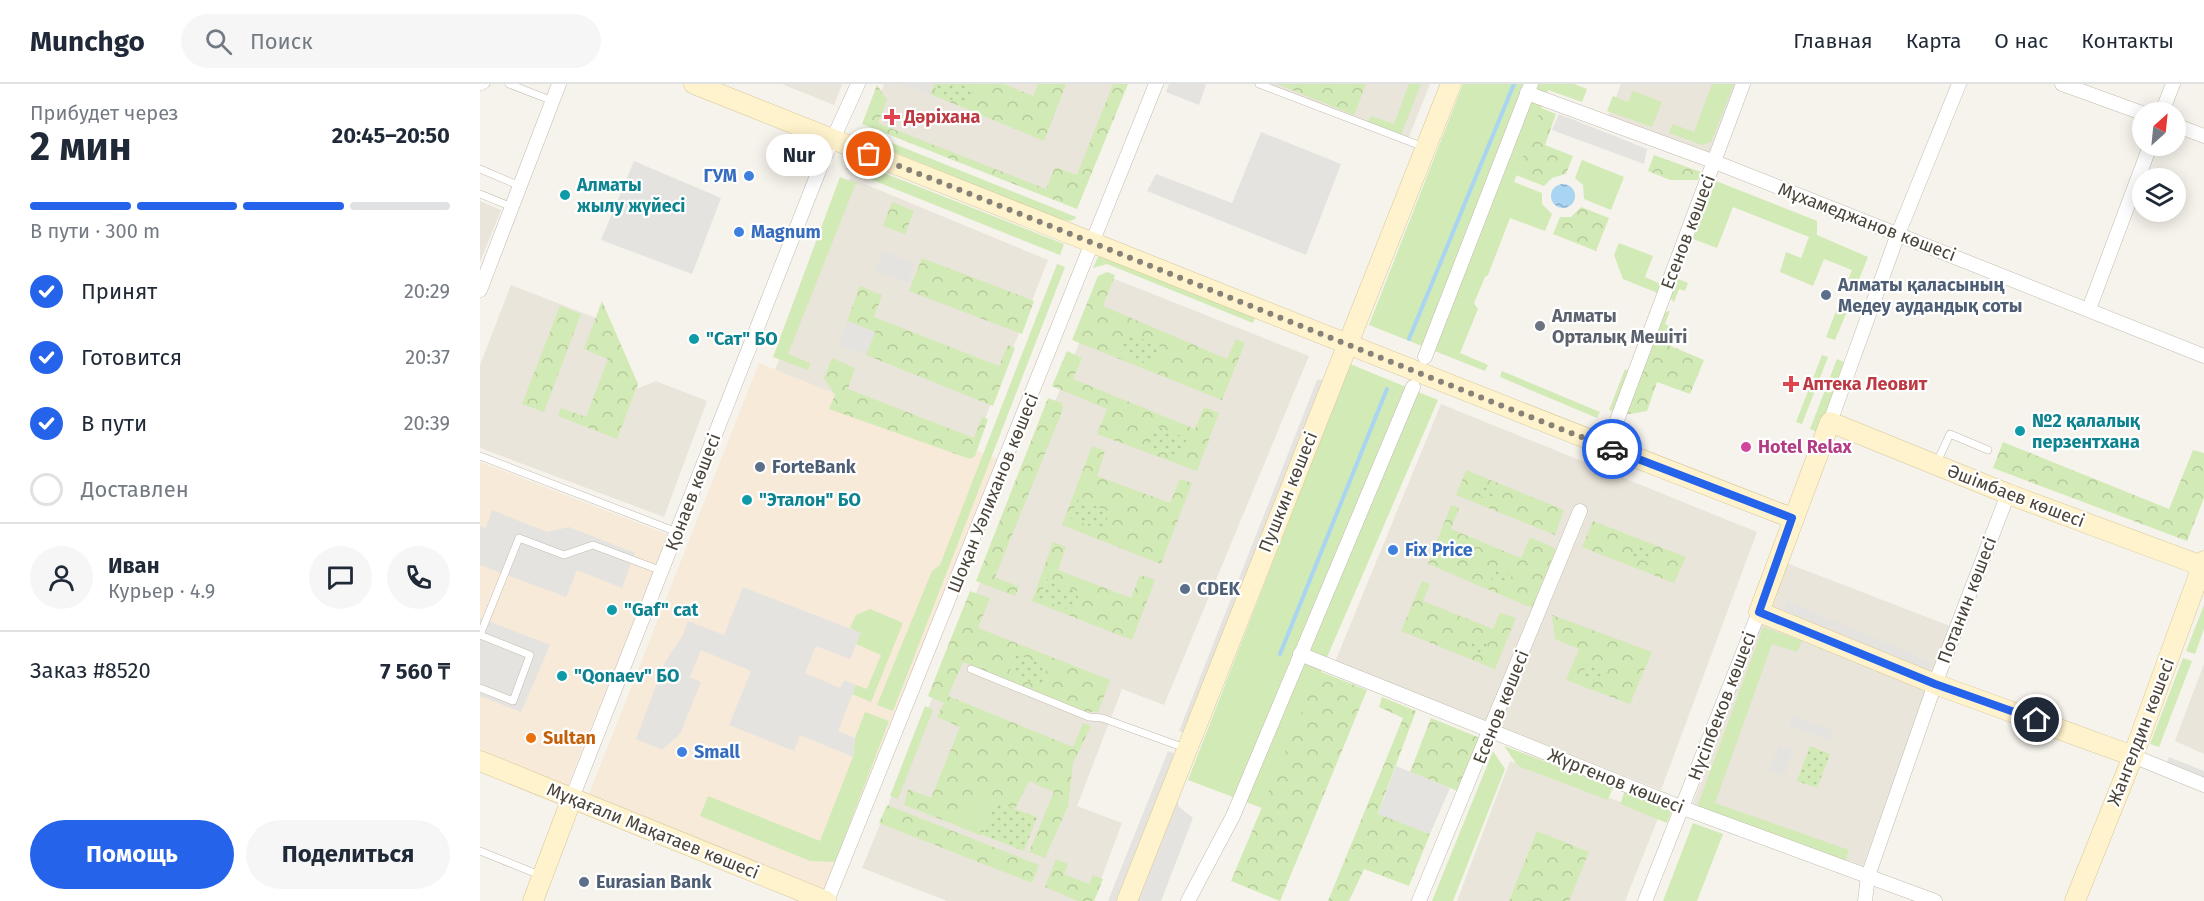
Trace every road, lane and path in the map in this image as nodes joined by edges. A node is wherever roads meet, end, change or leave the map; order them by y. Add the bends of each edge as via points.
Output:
1 (486, 84) edge
2 (509, 84) edge
3 (559, 84) edge
4 (694, 84) edge
5 (858, 84) edge
6 (1156, 84) edge
7 (1258, 84) edge
8 (1451, 84) edge
9 (1743, 84) edge
10 (1959, 84) edge
11 (2062, 84) edge
12 (2174, 84) edge
13 (480, 87) edge
14 (1529, 89) edge
15 (553, 101) junction
16 (2166, 102) edge
17 (2132, 109) edge
18 (2186, 129) edge
19 (2204, 136) edge
20 (833, 140) junction
21 (1425, 148) junction
22 (2146, 156) edge
23 (1714, 162) junction
24 (480, 169) edge
25 (520, 186) junction
26 (480, 194) edge
27 (512, 207) junction
28 (1898, 234) junction
29 (1094, 243) junction
30 (480, 290) edge
31 (2089, 309) junction
32 (1346, 345) junction
33 (2204, 356) edge
34 (1425, 357) dead end
35 (1413, 387) dead end
36 (1830, 422) junction
37 (1607, 447) junction
38 (1988, 450) dead end
39 (480, 456) edge
40 (1936, 466) junction
41 (2008, 494) junction
42 (1580, 512) dead end
43 (1792, 518) junction
44 (677, 532) junction
45 (2203, 564) edge
46 (662, 571) junction
47 (1759, 612) junction
48 (480, 635) edge
49 (1300, 654) junction
50 (971, 669) dead end
51 (1935, 684) junction
52 (480, 688) edge
53 (1491, 731) junction
54 (1186, 749) junction
55 (2133, 756) junction
56 (480, 761) edge
57 (2204, 785) edge
58 (572, 798) junction
59 (1683, 808) junction
60 (480, 851) edge
61 (542, 876) junction
62 (1868, 876) junction
63 (532, 901) edge
64 (827, 901) edge
65 (1127, 901) edge
66 (1188, 901) edge
67 (1419, 901) edge
68 (1645, 901) edge
69 (1865, 901) edge
70 (1935, 901) edge
71 (2075, 901) edge

1 - 13 lane
2 - 15 lane
3 - 15 street
4 - 20 street
5 - 20 street, Қонаев көшесі
6 - 29 street, Шоқан Уәлиханов көшесі
7 - 21 lane
8 - 21 street, Пушкин көшесі
9 - 23 street, Есенов көшесі
10 - 28 street
11 - 17 street
12 - 16 street
14 - 23 street, Мұхамеджанов көшесі
14 - 34 street
15 - 25 street
18 - 19 street
20 - 29 street
20 - 44 street, Қонаев көшесі
21 - 32 street, Пушкин көшесі
22 - 31 street
23 - 28 street, Мұхамеджанов көшесі
23 - 37 street, Есенов көшесі
24 - 25 lane
25 - 27 street
26 - 27 lane
27 - 30 street
28 - 31 street, Мұхамеджанов көшесі
28 - 36 street
29 - 32 street
29 - 64 street, Шоқан Уәлиханов көшесі
31 - 33 street, Мұхамеджанов көшесі
32 - 37 street
32 - 54 street, Пушкин көшесі
35 - 49 street
36 - 40 street, Әшімбаев көшесі
36 - 43 street
37 - 43 street
38 - 40 lane via 1950,434
39 - 44 lane
40 - 41 street, Әшімбаев көшесі
41 - 45 street, Әшімбаев көшесі
41 - 51 street, Потанин көшесі
42 - 53 street, Есенов көшесі
43 - 47 street
44 - 46 street, Қонаев көшесі
45 - 55 street, Жангелдин көшесі
46 - 48 lane via 593,545 564,555 519,538
46 - 58 street, Қонаев көшесі
47 - 51 street
47 - 59 street, Нүсіпбеков көшесі
48 - 52 lane via 530,655 513,701
49 - 53 street, Жүргенов көшесі
49 - 66 street via 1233,816
50 - 54 lane via 1089,717 1102,718
51 - 55 street
51 - 62 street, Потанин көшесі
53 - 59 street, Жүргенов көшесі
53 - 67 street, Есенов көшесі
54 - 65 street, Пушкин көшесі
55 - 57 street
55 - 71 street, Жангелдин көшесі
56 - 58 street, Мұқағали Мақатаев көшесі
58 - 61 street, Қонаев көшесі
58 - 64 street, Мұқағали Мақатаев көшесі
59 - 62 street, Жүргенов көшесі
59 - 68 street, Нүсіпбеков көшесі
60 - 61 lane
61 - 63 street, Қонаев көшесі
62 - 69 street, Потанин көшесі
62 - 70 street, Жүргенов көшесі

